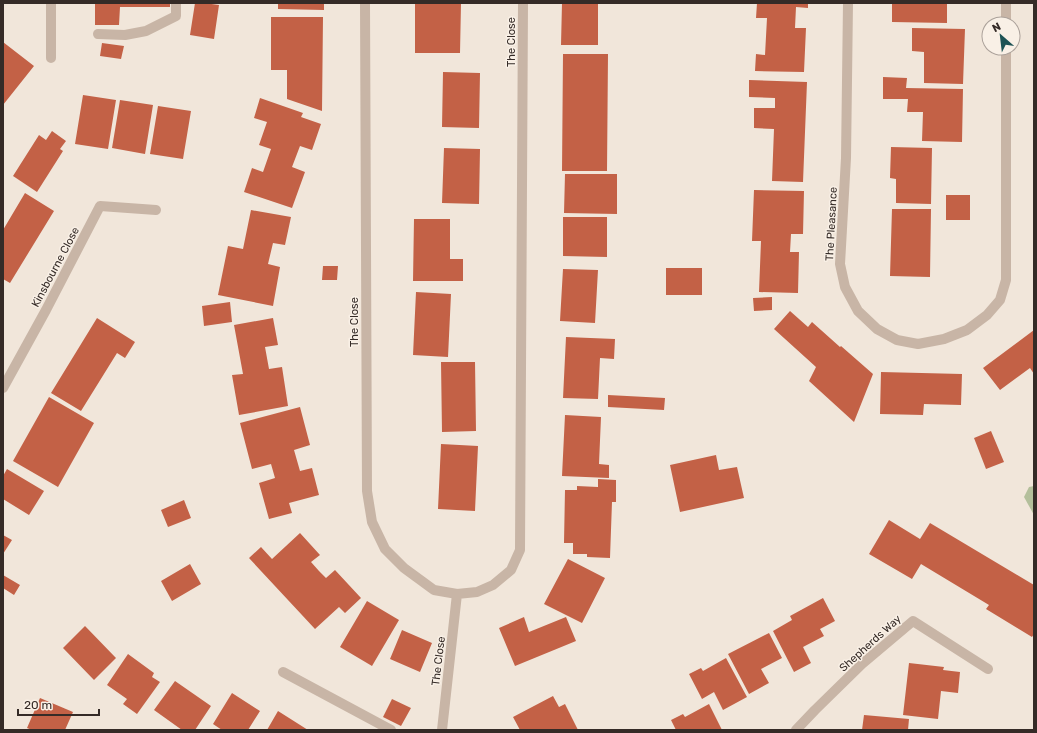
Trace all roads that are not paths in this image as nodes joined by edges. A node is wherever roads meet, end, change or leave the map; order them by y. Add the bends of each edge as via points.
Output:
1 (51, 3) edge
2 (176, 3) edge
3 (365, 3) edge
4 (523, 3) edge
5 (848, 3) edge
6 (1006, 3) edge
7 (1006, 16) edge
8 (98, 34) dead end
9 (1006, 56) edge
10 (51, 58) dead end
11 (156, 210) dead end
12 (3, 388) edge
13 (457, 594) junction
14 (988, 669) dead end
15 (283, 672) dead end
16 (391, 730) edge
17 (442, 730) edge
18 (796, 730) edge

1 - 10 street
2 - 8 street via 176,16 146,31 125,35
3 - 13 street, The Close via 367,491 372,522 385,549 404,568 434,590
4 - 13 street, The Close via 520,550 511,570 493,585 477,592
5 - 9 street, The Pleasance via 846,158 840,264 844,288 858,311 877,329 897,340 918,344 944,339 967,330 987,315 1000,300 1006,280
6 - 7 street
11 - 12 street, Kinsbourne Close via 100,206
13 - 17 street, The Close
14 - 18 street, Shepherds Way via 913,621 862,664
15 - 16 street

